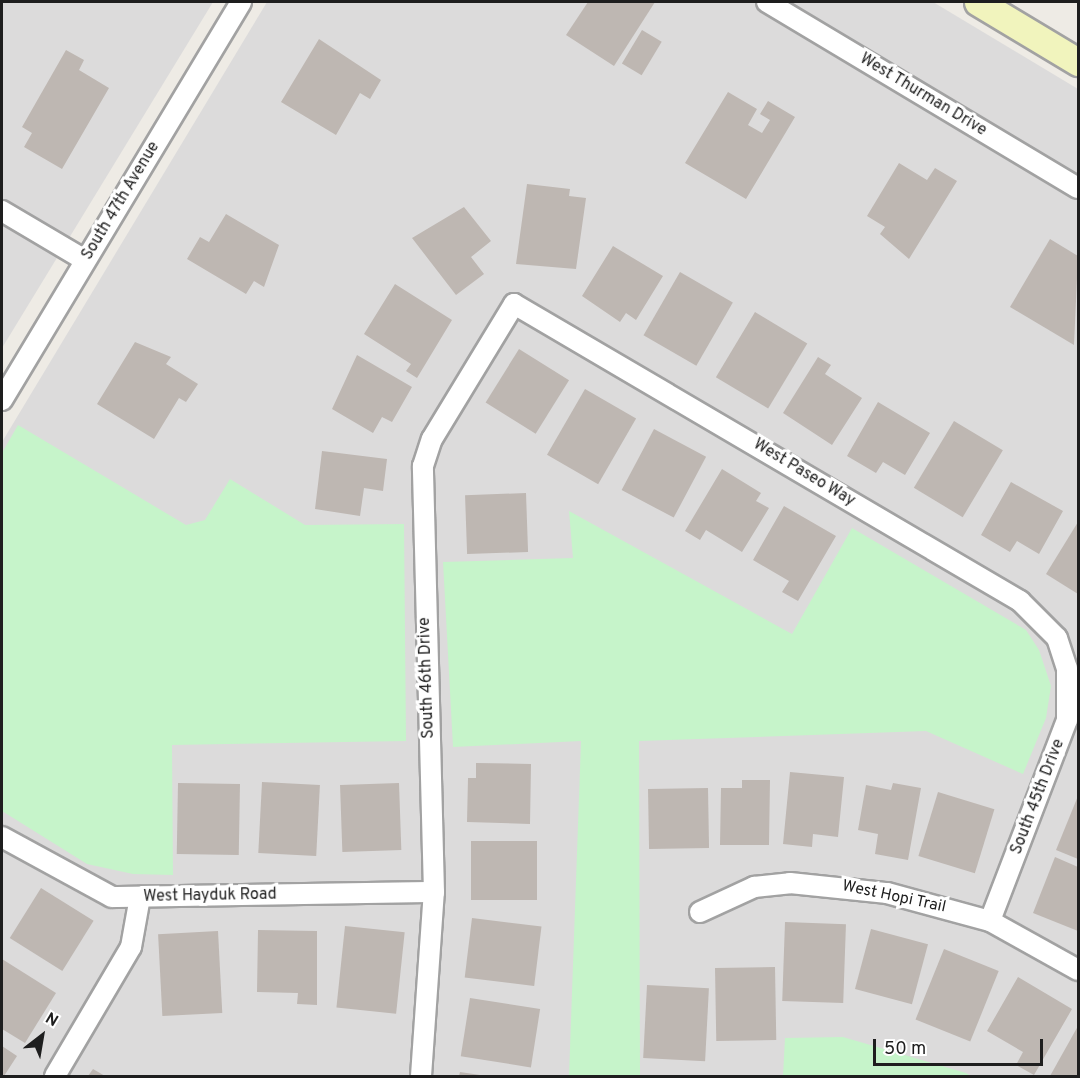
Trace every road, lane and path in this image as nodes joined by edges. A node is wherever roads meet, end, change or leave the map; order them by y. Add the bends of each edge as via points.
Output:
1 (241, 2) edge
2 (767, 2) edge
3 (978, 2) edge
4 (1078, 62) edge
5 (1078, 188) edge
6 (2, 211) edge
7 (86, 260) junction
8 (514, 304) joint
9 (2, 400) edge
10 (1067, 668) joint
11 (2, 837) edge
12 (434, 892) junction
13 (140, 897) junction
14 (700, 912) dead end
15 (990, 921) junction
16 (1078, 970) edge
17 (55, 1077) edge
18 (421, 1077) edge

1 - 7 street, South 47th Avenue
2 - 5 street, West Thurman Drive
3 - 4 main road
6 - 7 street
7 - 9 street, South 47th Avenue
8 - 10 street, West Paseo Way via 1020,601 1057,638
8 - 12 street, South 46th Drive via 432,439 423,466
10 - 15 street, South 45th Drive via 1067,720
11 - 13 street, West Hayduk Road via 82,884 112,897
12 - 13 street, West Hayduk Road
12 - 18 street, South 46th Drive
13 - 17 street via 131,947
14 - 15 street, West Hopi Trail via 754,887 790,883 887,893
15 - 16 street, West Hopi Trail

